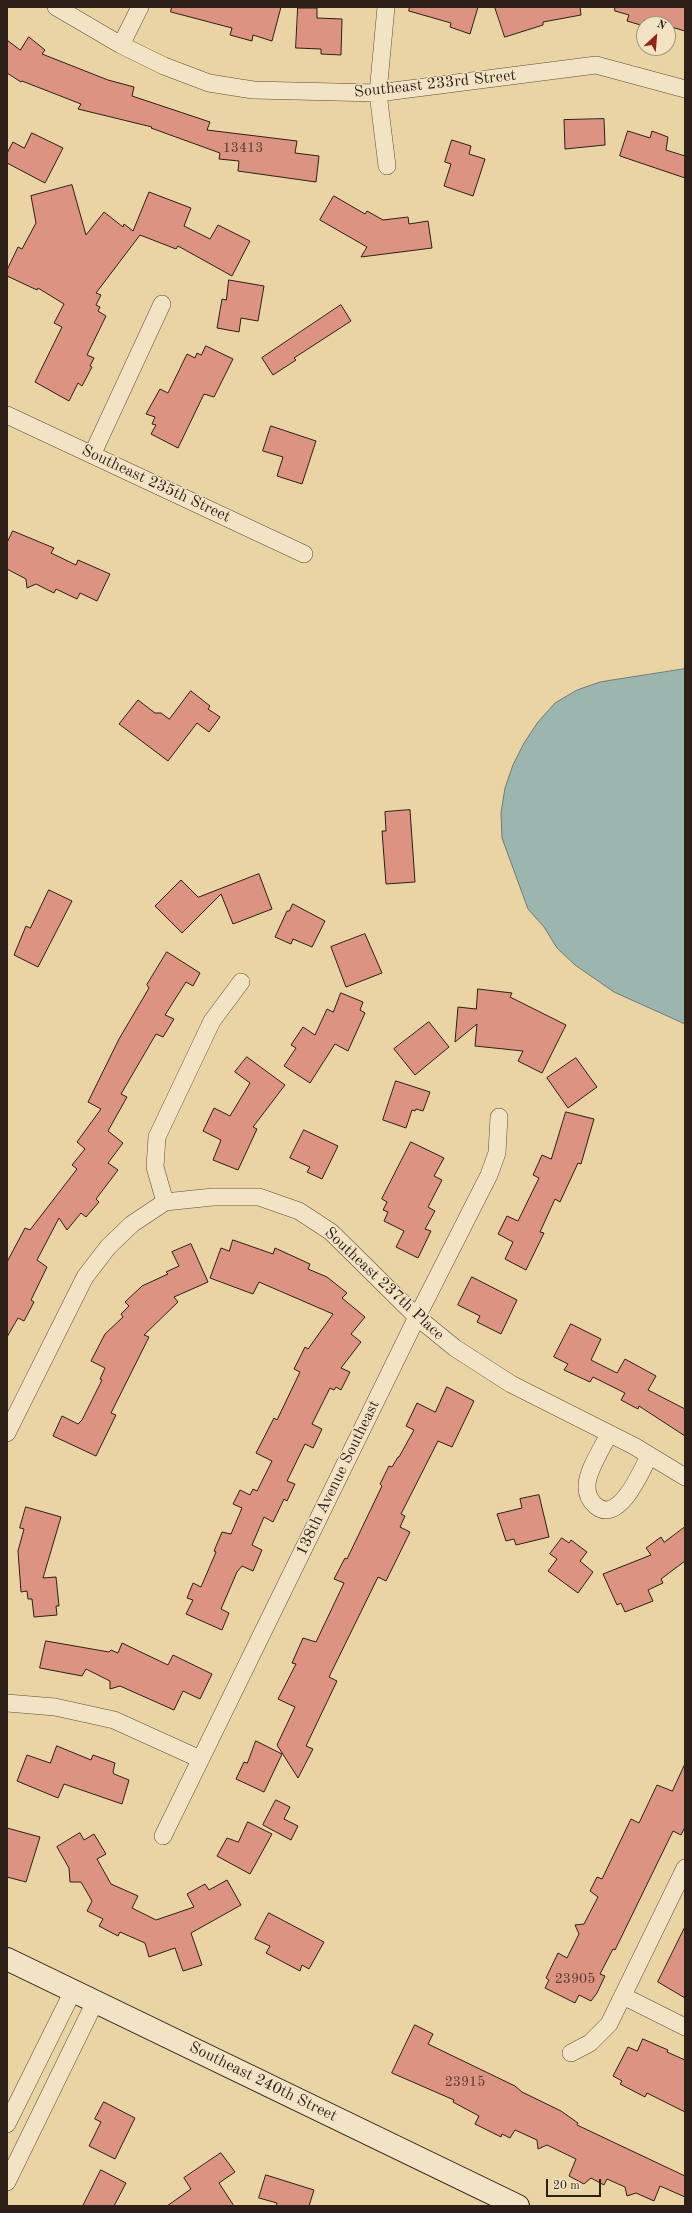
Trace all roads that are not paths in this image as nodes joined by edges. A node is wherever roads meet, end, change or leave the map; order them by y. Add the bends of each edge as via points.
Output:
1 (56, 7) edge
2 (140, 7) edge
3 (386, 7) edge
4 (121, 45) junction
5 (685, 89) edge
6 (378, 93) junction
7 (387, 166) dead end
8 (162, 304) dead end
9 (7, 415) edge
10 (92, 454) junction
11 (304, 554) dead end
12 (241, 982) dead end
13 (499, 1117) dead end
14 (165, 1202) junction
15 (417, 1317) junction
16 (7, 1433) edge
17 (610, 1434) junction
18 (650, 1456) junction
19 (685, 1477) edge
20 (7, 1703) edge
21 (200, 1759) junction
22 (163, 1836) dead end
23 (685, 1868) edge
24 (7, 1959) edge
25 (73, 1991) junction
26 (623, 1996) junction
27 (95, 2002) junction
28 (685, 2028) edge
29 (571, 2052) dead end
30 (7, 2124) edge
31 (7, 2182) edge
32 (518, 2206) edge

1 - 4 street, Southeast 233rd Street
2 - 4 street
3 - 6 street
4 - 6 street, Southeast 233rd Street via 164,66 209,83 253,90
5 - 6 street, Southeast 233rd Street via 596,65 503,79
6 - 7 street
8 - 10 street
9 - 10 street, Southeast 235th Street
10 - 11 street, Southeast 235th Street
12 - 14 street via 212,1021 157,1137 155,1167
13 - 15 street, 138th Avenue Southeast via 497,1153 489,1175
14 - 15 street, Southeast 237th Place via 212,1197 259,1197 299,1211 331,1232
14 - 16 street via 132,1224 108,1248 85,1277
15 - 17 street, Southeast 237th Place via 455,1348 511,1384
15 - 21 street, 138th Avenue Southeast
17 - 18 street, Southeast 237th Place
17 - 18 street via 589,1476 587,1487 590,1500 598,1508 609,1509 625,1499
18 - 19 street, Southeast 237th Place
20 - 21 street via 56,1707 114,1720
21 - 22 street, 138th Avenue Southeast
23 - 26 street
24 - 25 main road, Southeast 240th Street
25 - 27 main road, Southeast 240th Street
25 - 30 street
26 - 28 street
26 - 29 street via 609,2024 590,2044
27 - 31 street
27 - 32 main road, Southeast 240th Street

